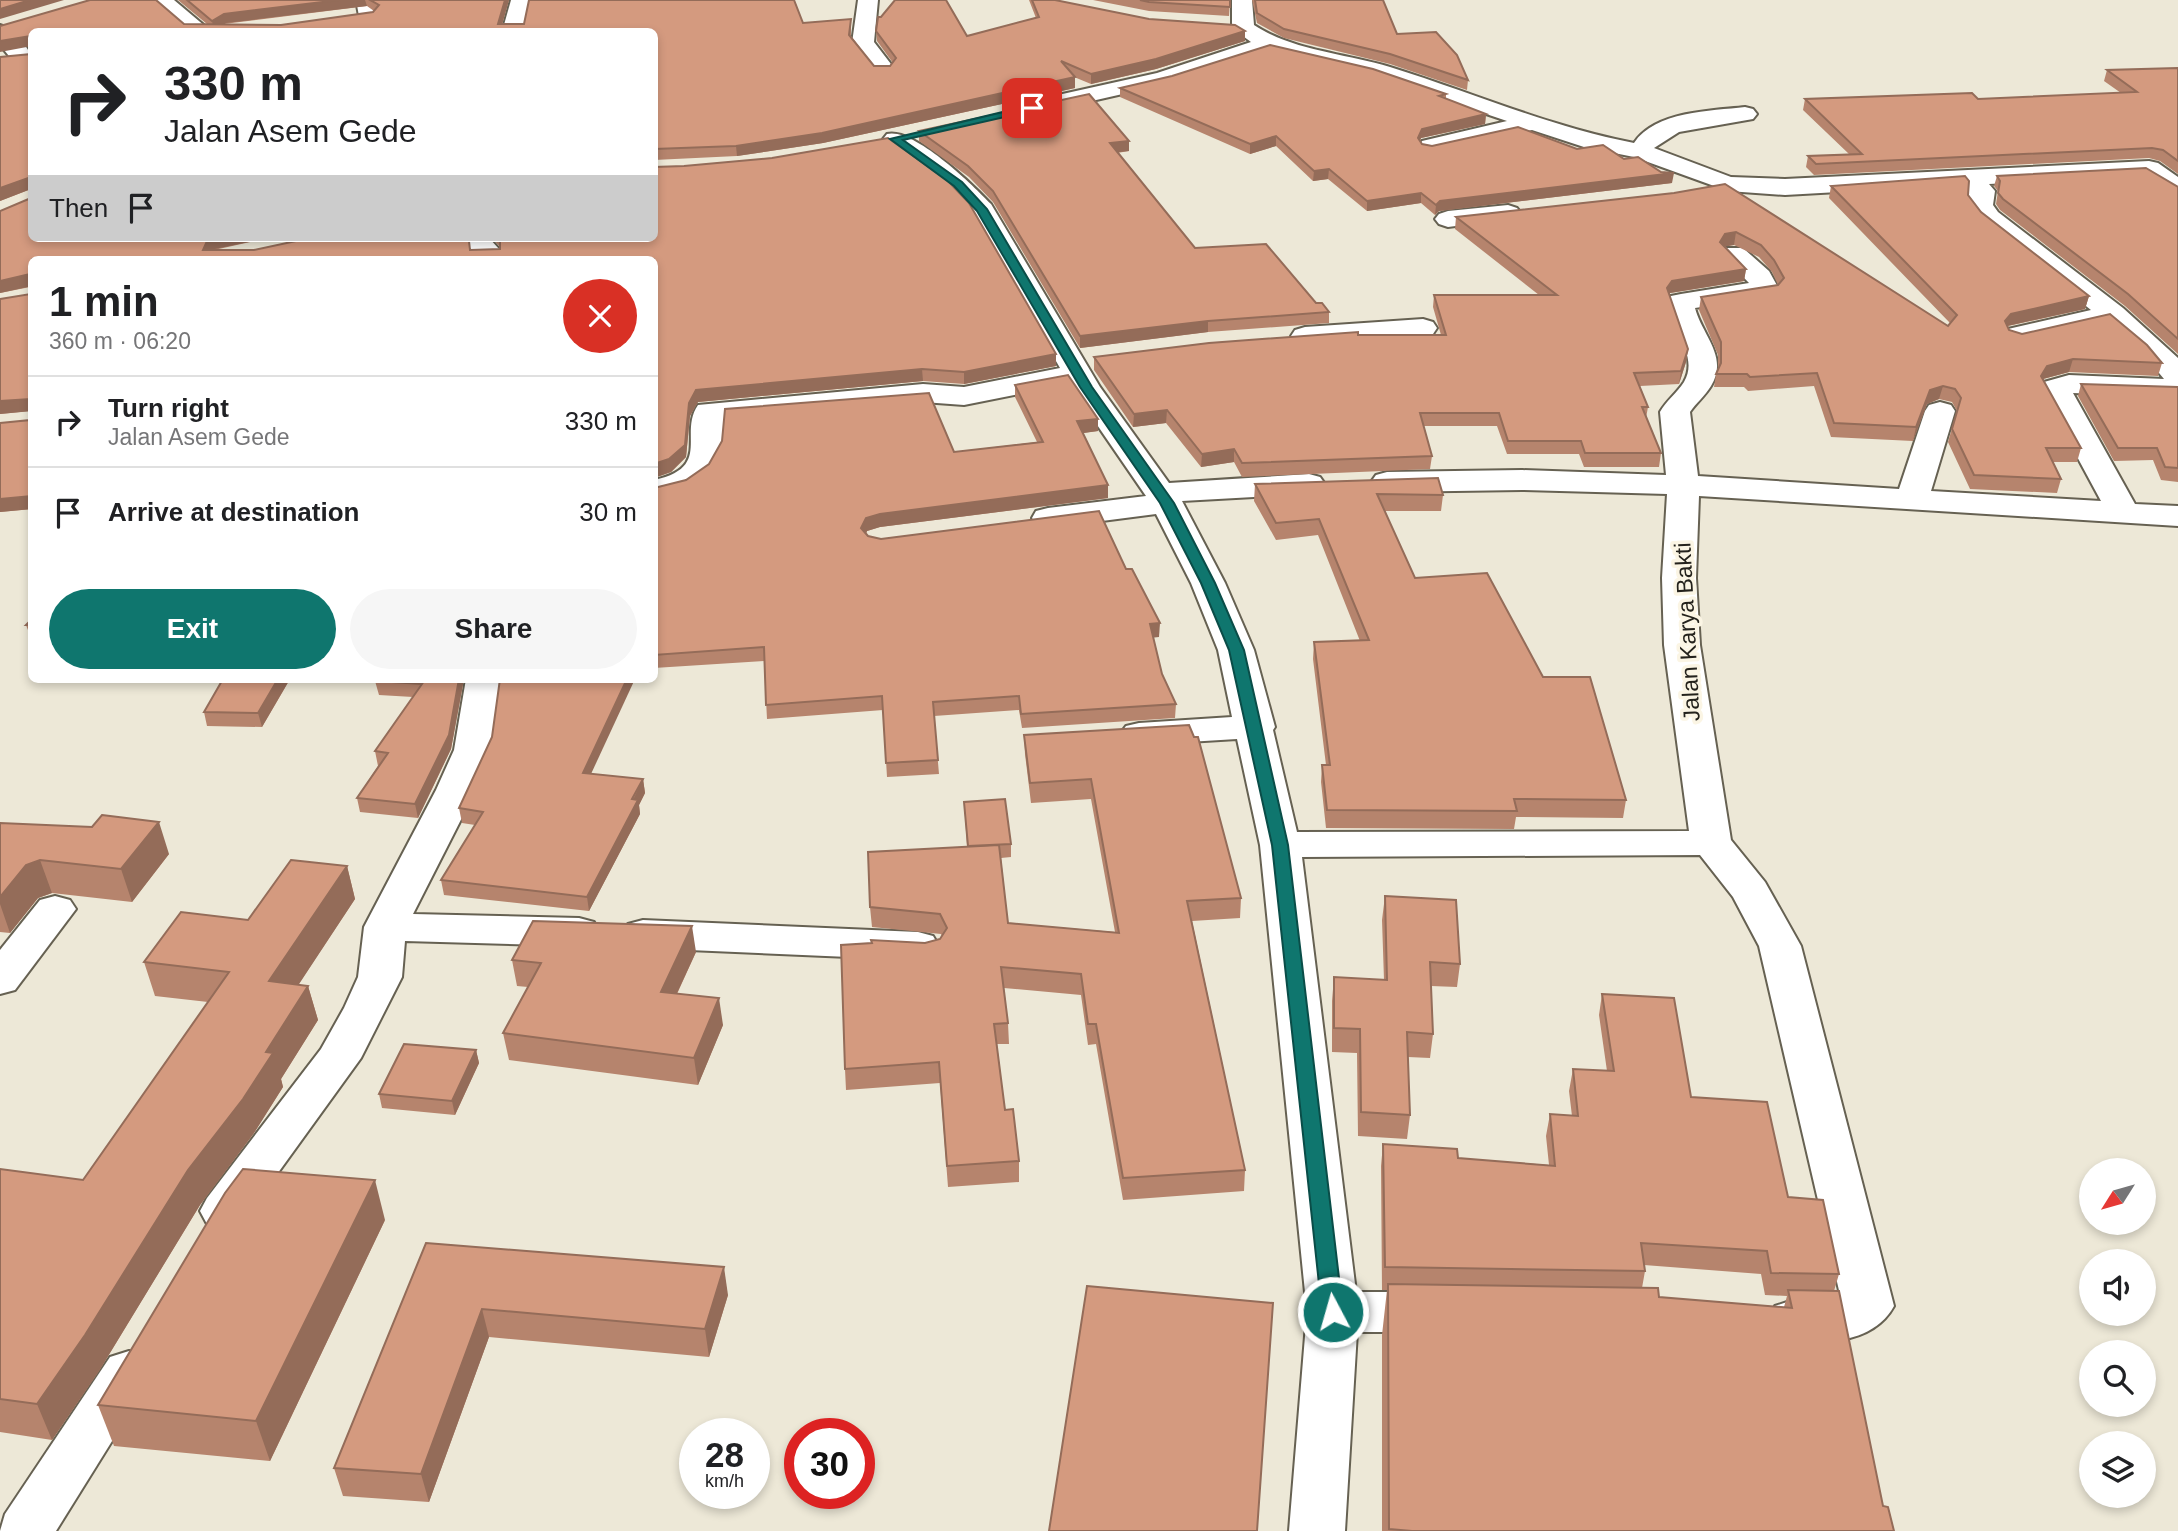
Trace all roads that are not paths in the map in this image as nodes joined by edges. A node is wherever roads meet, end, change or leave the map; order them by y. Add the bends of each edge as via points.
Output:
1 (161, 0) edge
2 (521, 0) edge
3 (868, 0) edge
4 (1242, 0) edge
5 (1217, 25) edge
6 (1244, 26) junction
7 (6, 28) edge
8 (197, 28) edge
9 (514, 28) edge
10 (1268, 44) junction
11 (18, 57) edge
12 (883, 68) edge
13 (1013, 112) edge
14 (1745, 114) dead end
15 (1531, 123) junction
16 (921, 133) edge
17 (1431, 146) edge
18 (1640, 151) junction
19 (1971, 180) junction
20 (1728, 184) junction
21 (2178, 189) edge
22 (1683, 192) edge
23 (1527, 211) edge
24 (1448, 219) dead end
25 (478, 242) edge
26 (1734, 254) edge
27 (487, 256) edge
28 (2113, 314) junction
29 (1423, 327) dead end
30 (2018, 335) edge
31 (1275, 338) edge
32 (1084, 365) junction
33 (2178, 376) edge
34 (2178, 388) edge
35 (1940, 411) dead end
36 (1683, 485) junction
37 (658, 489) edge
38 (1164, 498) junction
39 (1912, 499) junction
40 (2124, 513) junction
41 (2178, 516) edge
42 (1017, 522) edge
43 (483, 683) edge
44 (1256, 727) junction
45 (1107, 736) edge
46 (1711, 843) junction
47 (1280, 845) junction
48 (55, 909) dead end
49 (385, 927) junction
50 (925, 947) edge
51 (0, 980) edge
52 (205, 1243) edge
53 (1333, 1312) junction
54 (1478, 1313) edge
55 (1754, 1319) edge
56 (148, 1339) edge
57 (25, 1531) edge
58 (1317, 1531) edge

1 - 8 street
2 - 9 street
3 - 12 street via 863,43
4 - 6 street
5 - 6 street
6 - 10 street
7 - 11 street
10 - 13 street via 1163,78
10 - 15 street via 1380,71
14 - 18 street via 1667,129 1646,139
15 - 17 street
15 - 18 street
16 - 32 street via 883,141 958,184 982,209
18 - 20 street
19 - 20 street via 1786,187
19 - 21 street via 2159,163
19 - 28 street via 1982,191 1980,205 1989,217
20 - 22 street
23 - 24 street
25 - 27 street
26 - 36 street, Jalan Karya Bakti via 1765,289 1681,302 1702,351 1703,366 1699,386 1673,417
28 - 30 street
28 - 33 street
29 - 31 street
32 - 37 street via 964,396 923,393 709,411 709,452 699,471
32 - 38 street
34 - 40 street via 2069,384 2055,388
35 - 39 street
36 - 38 street via 1350,482
36 - 39 street
36 - 46 street, Jalan Karya Bakti via 1679,578 1685,687
38 - 42 street
38 - 44 street via 1236,650
39 - 40 street
40 - 41 street
43 - 49 street via 473,750
44 - 45 street
44 - 47 street
46 - 47 street
46 - 55 street via 1743,877 1780,946 1868,1306 1837,1320
47 - 53 street
48 - 51 street
49 - 50 street via 777,938
49 - 52 street via 380,977 338,1058
53 - 54 street
53 - 58 street
56 - 57 street

